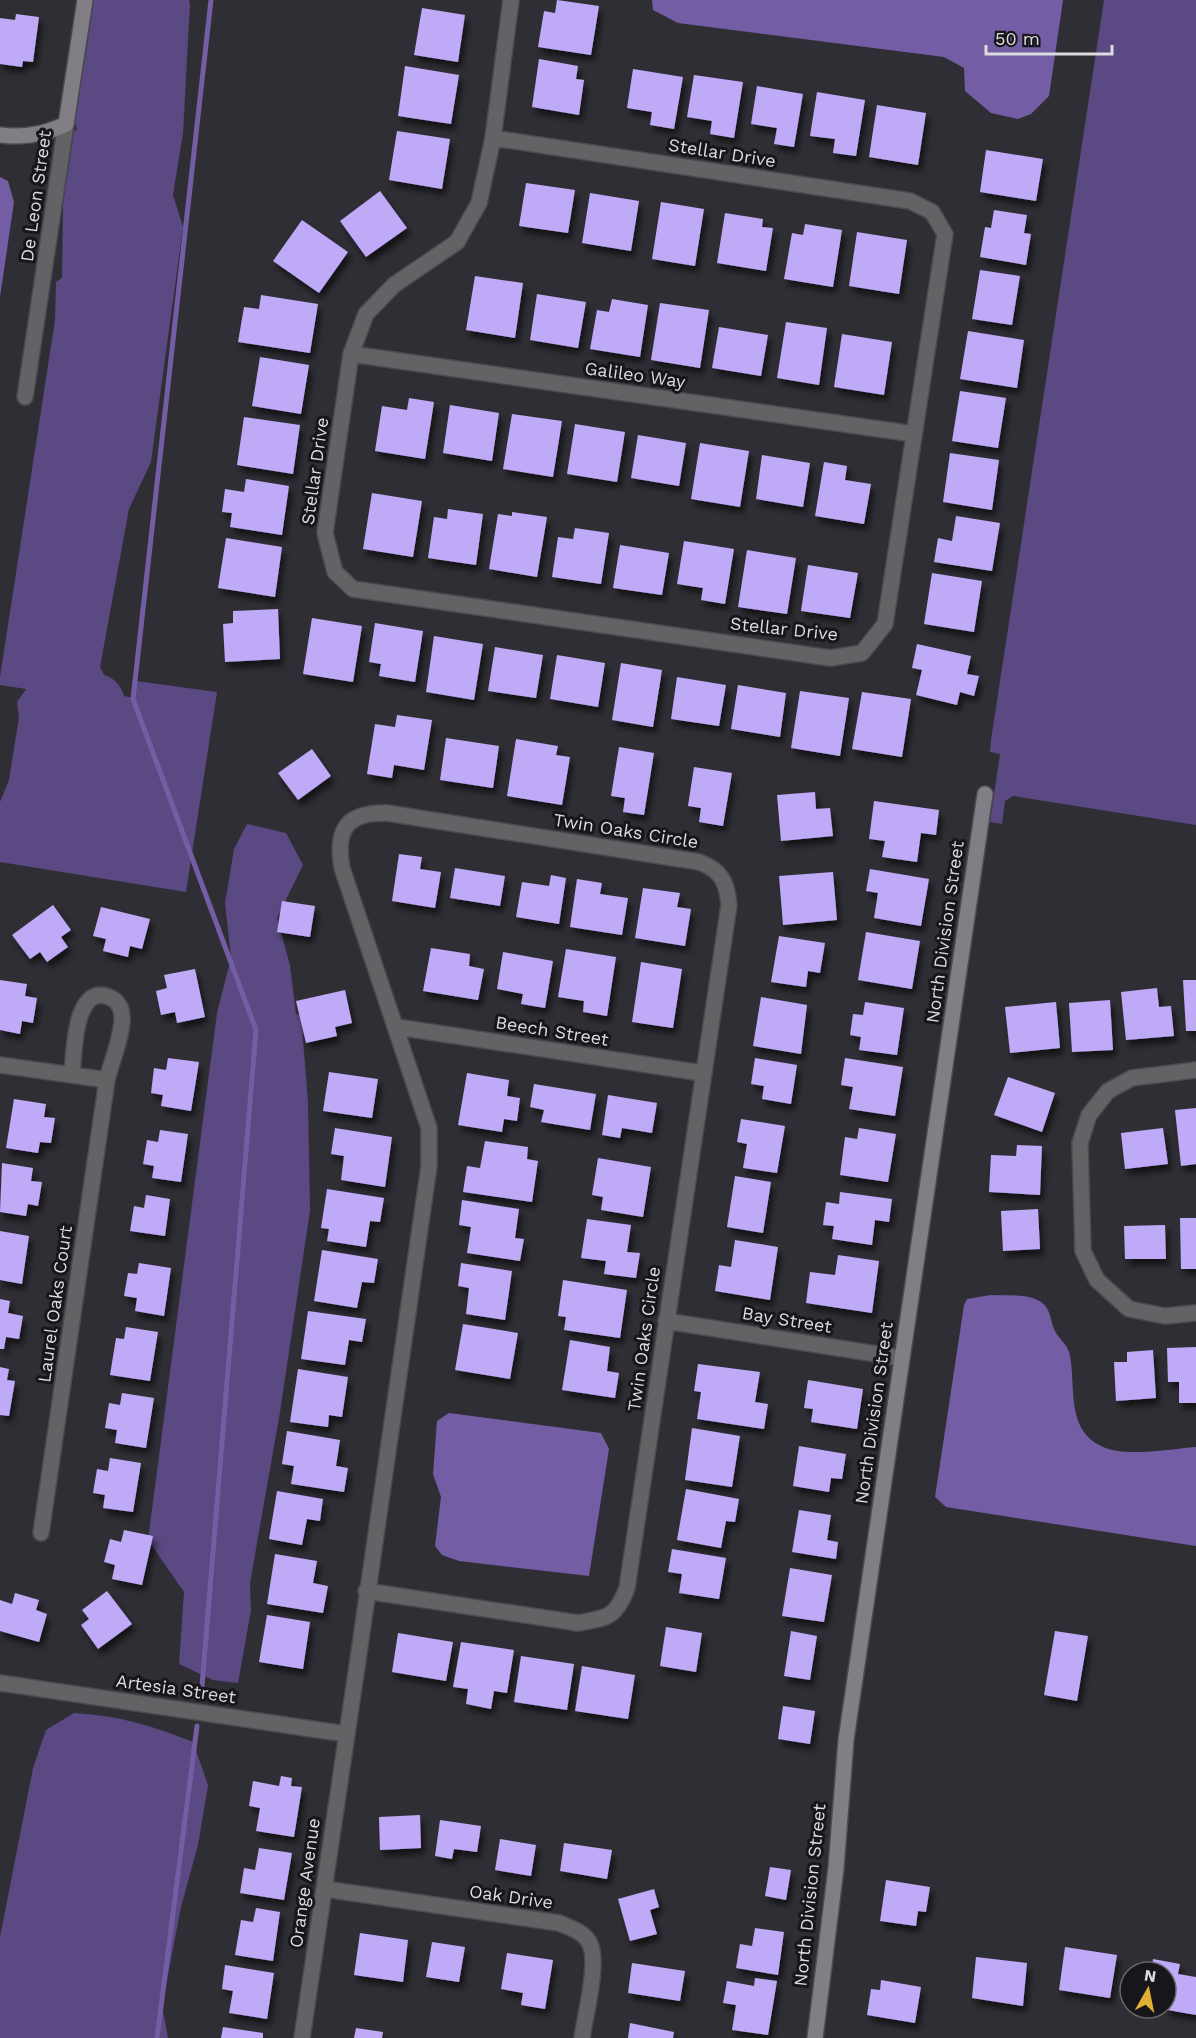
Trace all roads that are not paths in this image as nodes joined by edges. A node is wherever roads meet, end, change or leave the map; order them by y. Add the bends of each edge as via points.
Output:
1 (85, 0) edge
2 (511, 0) edge
3 (66, 124) junction
4 (0, 135) edge
5 (493, 138) junction
6 (351, 354) junction
7 (26, 397) dead end
8 (914, 434) junction
9 (985, 794) dead end
10 (397, 1027) junction
11 (0, 1065) edge
12 (1196, 1070) edge
13 (702, 1073) junction
14 (72, 1075) junction
15 (107, 1080) junction
16 (1196, 1313) edge
17 (666, 1321) junction
18 (902, 1358) junction
19 (41, 1533) dead end
20 (366, 1591) junction
21 (0, 1683) edge
22 (346, 1734) junction
23 (325, 1889) junction
24 (302, 2038) edge
25 (582, 2038) edge
26 (815, 2038) edge

1 - 3 street, De Leon Street
2 - 5 street, Stellar Drive
3 - 4 street via 49,133
3 - 7 street, De Leon Street
5 - 6 street, Stellar Drive via 479,202 457,242 394,285 366,314
5 - 8 street, Stellar Drive via 910,201 932,212 945,234
6 - 8 street, Galileo Way
6 - 8 street, Stellar Drive via 325,533 335,572 353,589 830,658 862,653 885,624
9 - 18 street, North Division Street
10 - 13 street, Beech Street
10 - 13 street, Twin Oaks Circle via 339,852 346,824 369,813 699,862 711,867 722,876 729,905
10 - 20 street, Twin Oaks Circle via 429,1128 430,1146
11 - 14 street
12 - 16 street via 1132,1078 1108,1091 1089,1115 1080,1143 1083,1251 1097,1280 1129,1309 1165,1316
13 - 17 street, Twin Oaks Circle
14 - 15 street
14 - 15 street, Laurel Oaks Court via 80,1013 87,1000 98,995 119,1004 122,1017
15 - 19 street, Laurel Oaks Court
17 - 18 street, Bay Street
17 - 20 street, Twin Oaks Circle via 627,1588 620,1606 606,1618 579,1623
18 - 26 street, North Division Street via 846,1740 836,1868
20 - 22 street, Twin Oaks Circle
21 - 22 street, Artesia Street
22 - 23 street, Orange Avenue
23 - 24 street, Orange Avenue
23 - 25 street, Oak Drive via 559,1923 579,1931 590,1943 592,1962

